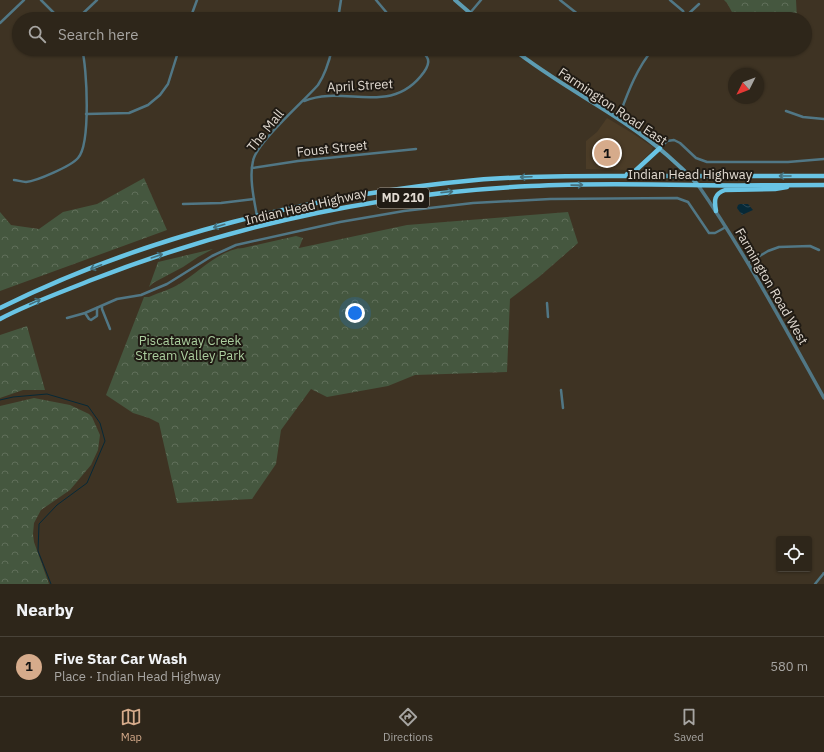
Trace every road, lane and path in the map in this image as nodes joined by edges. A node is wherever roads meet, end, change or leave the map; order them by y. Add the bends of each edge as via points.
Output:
1 (24, 0) edge
2 (41, 0) edge
3 (96, 0) edge
4 (197, 0) edge
5 (341, 0) edge
6 (376, 0) edge
7 (455, 0) edge
8 (482, 0) edge
9 (560, 0) edge
10 (670, 0) edge
11 (699, 4) dead end
12 (53, 12) edge
13 (84, 12) edge
14 (193, 12) edge
15 (339, 12) edge
16 (386, 12) edge
17 (468, 12) edge
18 (470, 12) edge
19 (575, 12) edge
20 (683, 12) edge
21 (690, 12) edge
22 (0, 23) edge
23 (83, 56) edge
24 (177, 56) edge
25 (331, 56) edge
26 (425, 56) edge
27 (522, 56) edge
28 (648, 56) edge
29 (302, 102) junction
30 (786, 111) dead end
31 (86, 114) junction
32 (824, 118) edge
33 (618, 119) junction
34 (660, 148) junction
35 (416, 149) dead end
36 (824, 159) edge
37 (252, 168) junction
38 (605, 176) junction
39 (691, 176) junction
40 (824, 176) edge
41 (14, 180) dead end
42 (698, 185) junction
43 (804, 185) junction
44 (824, 185) edge
45 (254, 199) junction
46 (183, 204) dead end
47 (716, 211) junction
48 (256, 216) junction
49 (726, 227) junction
50 (819, 250) dead end
51 (748, 263) junction
52 (547, 303) dead end
53 (102, 307) junction
54 (0, 308) edge
55 (97, 308) junction
56 (85, 313) junction
57 (548, 317) dead end
58 (67, 318) dead end
59 (0, 319) edge
60 (110, 329) dead end
61 (561, 390) dead end
62 (824, 398) edge
63 (563, 408) dead end
64 (824, 573) edge
65 (815, 584) edge

1 - 22 street
2 - 12 street
3 - 13 street
4 - 14 street
5 - 15 street
6 - 16 street
7 - 17 main road
8 - 18 street
9 - 19 street
10 - 20 street
11 - 21 street
23 - 31 street via 86,72
24 - 31 street via 168,84 148,105 129,113
25 - 29 street, The Mall via 325,75
26 - 29 street, April Street via 429,62 425,70 410,86 399,93 375,97 316,97
27 - 33 main road, Farmington Road East
28 - 33 street via 630,87
29 - 37 street, The Mall via 259,148 254,156
30 - 32 street via 803,117
31 - 41 street via 86,138 79,157 57,171 26,182
33 - 34 main road, Farmington Road East
34 - 36 street via 670,140 676,141 696,158 707,162
34 - 38 highway via 632,173
34 - 39 main road, Farmington Road East
35 - 37 street, Foust Street
37 - 45 street, The Mall
38 - 39 highway, Indian Head Highway / MD 210
38 -> 48 highway, Indian Head Highway / MD 210 via 526,177 457,182 393,190
40 -> 39 highway, Indian Head Highway / MD 210
39 - 42 main road, Farmington Road East
42 - 43 highway, Indian Head Highway / MD 210
42 - 47 street, Farmington Road West
59 -> 42 highway, Indian Head Highway / MD 210 via 135,263 189,245 339,208 425,195 525,186
43 - 44 highway, Indian Head Highway / MD 210
43 - 47 highway via 775,189 725,190 715,197
45 - 46 street
45 - 48 street, The Mall
47 - 49 street, Farmington Road West
48 -> 54 highway, Indian Head Highway / MD 210 via 123,256
49 - 51 street, Farmington Road West
49 - 53 street via 709,233 688,202 677,198 550,199 426,208 340,222 236,245 212,256 168,284 117,299
50 - 51 street via 810,246 779,247
51 - 62 street, Farmington Road West
52 - 57 street
53 - 55 street
53 - 60 street
55 - 56 street
55 - 56 street via 97,316 94,319 88,319
56 - 58 street
61 - 63 street
64 - 65 street

